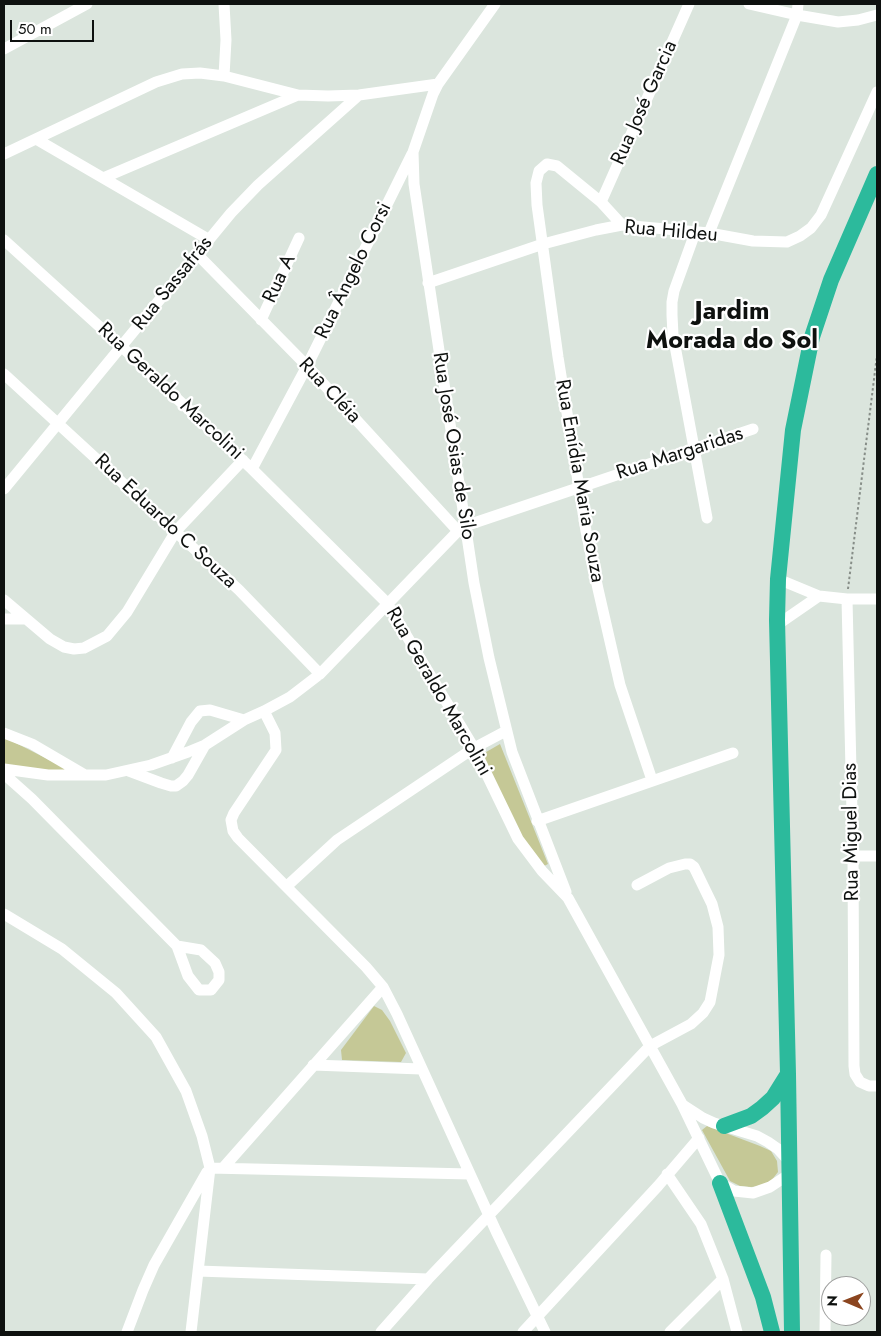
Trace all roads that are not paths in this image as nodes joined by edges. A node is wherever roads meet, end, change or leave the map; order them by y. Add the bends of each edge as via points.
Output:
1 (87, 4) edge
2 (224, 4) edge
3 (495, 4) edge
4 (689, 4) edge
5 (749, 4) edge
6 (797, 9) edge
7 (877, 16) edge
8 (4, 49) edge
9 (224, 76) junction
10 (438, 84) junction
11 (877, 92) edge
12 (298, 94) junction
13 (359, 95) junction
14 (36, 139) junction
15 (413, 152) junction
16 (4, 154) edge
17 (877, 174) edge
18 (103, 178) junction
19 (601, 202) junction
20 (622, 226) junction
21 (696, 233) junction
22 (709, 233) junction
23 (300, 238) dead end
24 (208, 239) junction
25 (4, 240) edge
26 (542, 244) junction
27 (197, 254) junction
28 (428, 283) junction
29 (261, 320) junction
30 (122, 347) junction
31 (307, 366) junction
32 (4, 374) edge
33 (58, 423) junction
34 (753, 429) dead end
35 (693, 450) junction
36 (243, 460) junction
37 (252, 469) junction
38 (4, 488) edge
39 (578, 488) junction
40 (707, 518) dead end
41 (462, 529) junction
42 (176, 532) junction
43 (778, 579) junction
44 (819, 596) junction
45 (847, 599) junction
46 (877, 599) edge
47 (4, 600) edge
48 (387, 604) junction
49 (4, 619) edge
50 (24, 619) junction
51 (777, 625) junction
52 (322, 673) junction
53 (264, 711) junction
54 (244, 720) junction
55 (506, 731) junction
56 (4, 733) edge
57 (205, 744) junction
58 (474, 748) junction
59 (733, 753) dead end
60 (172, 758) junction
61 (4, 769) edge
62 (129, 771) junction
63 (4, 774) edge
64 (86, 776) junction
65 (652, 780) junction
66 (537, 821) junction
67 (853, 856) junction
68 (877, 856) edge
69 (637, 885) dead end
70 (287, 886) junction
71 (568, 898) junction
72 (4, 914) edge
73 (177, 946) dead end
74 (383, 987) junction
75 (650, 1046) junction
76 (313, 1065) junction
77 (421, 1069) junction
78 (788, 1074) junction
79 (877, 1086) edge
80 (682, 1104) junction
81 (724, 1126) junction
82 (699, 1138) junction
83 (210, 1168) junction
84 (223, 1168) junction
85 (788, 1168) junction
86 (470, 1174) junction
87 (668, 1174) junction
88 (720, 1183) junction
89 (489, 1216) junction
90 (826, 1255) dead end
91 (198, 1271) junction
92 (428, 1279) junction
93 (723, 1279) junction
94 (537, 1316) junction
95 (127, 1332) edge
96 (190, 1332) edge
97 (381, 1332) edge
98 (523, 1332) edge
99 (544, 1332) edge
100 (670, 1332) edge
101 (737, 1332) edge
102 (772, 1332) edge
103 (792, 1332) edge
104 (825, 1332) edge

1 - 8 street
2 - 9 street
3 - 10 street, Rua José Osias de Silo
4 - 19 street, Rua José Garcia
5 - 6 street
6 - 7 street via 838,22
6 - 22 street
9 - 12 street
9 - 14 street via 182,74 156,82
10 - 13 street
10 - 15 street, Rua José Osias de Silo
11 - 22 street, Rua Hildeu via 822,215 811,228 787,242 753,241
12 - 13 street
12 - 18 street
13 - 24 street, Rua Sassafrás via 258,186
14 - 16 street
14 - 18 street
15 - 28 street, Rua José Osias de Silo via 414,184
15 - 31 street, Rua Ângelo Corsi
17 - 43 highway via 831,280 812,337 792,430
18 - 24 street
19 - 20 street
19 - 26 street, Rua Emídia Maria Souza via 557,166 542,166 536,176
20 - 21 street, Rua Hildeu
20 - 26 street, Rua Hildeu
21 - 22 street, Rua Hildeu
21 - 35 street via 672,302 673,335
23 - 29 street, Rua A
24 - 27 street, Rua Sassafrás
25 - 30 street, Rua Geraldo Marcolini
26 - 28 street, Rua Hildeu
26 - 39 street, Rua Emídia Maria Souza
27 - 29 street, Rua Cléia
27 - 30 street, Rua Sassafrás
28 - 41 street, Rua José Osias de Silo
29 - 31 street, Rua Cléia
30 - 33 street, Rua Sassafrás
30 - 36 street, Rua Geraldo Marcolini
31 - 37 street, Rua Ângelo Corsi
31 - 41 street, Rua Cléia
32 - 33 street, Rua Eduardo C Souza
33 - 38 street, Rua Sassafrás
33 - 42 street, Rua Eduardo C Souza
34 - 35 street, Rua Margaridas
35 - 39 street, Rua Margaridas
35 - 40 street
36 - 37 street, Rua Geraldo Marcolini
36 - 42 street
37 - 48 street, Rua Geraldo Marcolini
39 - 41 street, Rua Margaridas
39 - 65 street, Rua Emídia Maria Souza via 620,685
41 - 48 street
41 - 55 street, Rua José Osias de Silo
42 - 50 street via 127,612 107,636 92,645 74,649 64,647
42 - 52 street, Rua Eduardo C Souza
43 - 44 street
43 - 51 highway
44 - 45 street
44 - 51 street
45 - 46 street
45 - 67 street, Rua Miguel Dias
47 - 50 street
48 - 52 street
48 - 58 street, Rua Geraldo Marcolini
49 - 50 street
51 - 78 highway
52 - 53 street via 290,697
53 - 54 street
53 - 70 street via 275,734 276,750 238,806 231,826 238,838
54 - 57 street
54 - 60 street via 210,710 200,711
55 - 58 street
55 - 66 street, Rua José Osias de Silo
56 - 64 street via 32,744
57 - 60 street
57 - 62 street via 188,775 176,786
58 - 70 street via 337,840
58 - 71 street, Rua Geraldo Marcolini via 518,839
59 - 65 street
60 - 62 street
61 - 64 street
62 - 64 street
63 - 73 street
65 - 66 street
66 - 71 street, Rua José Osias de Silo
67 - 68 street
67 - 79 street, Rua Miguel Dias via 854,1066 860,1082
69 - 75 street via 670,868 690,864 712,904 718,927 719,955 710,1002 691,1024
70 - 74 street
71 - 75 street, Rua Geraldo Marcolini
72 - 83 street via 70,955 116,993 156,1037 186,1091
74 - 76 street
74 - 77 street
75 - 80 street, Rua Geraldo Marcolini
75 - 89 street
76 - 77 street
76 - 84 street
77 - 86 street
78 - 81 highway via 762,1108
78 - 85 highway
80 - 81 street, Rua Geraldo Marcolini via 703,1118
80 - 82 street, Rua Geraldo Marcolini
81 - 85 street, Rua Geraldo Marcolini via 768,1142 778,1149
82 - 87 street
82 - 88 street, Rua Geraldo Marcolini
83 - 84 street
83 - 91 street
83 - 95 street via 154,1265
84 - 86 street
85 - 88 street via 770,1187 753,1193 734,1191
85 - 103 highway
86 - 89 street
87 - 93 street via 702,1224
87 - 94 street
88 - 102 highway via 763,1297
89 - 92 street
89 - 94 street
90 - 104 street
91 - 92 street
91 - 96 street
92 - 97 street
93 - 100 street
93 - 101 street
94 - 98 street
94 - 99 street

